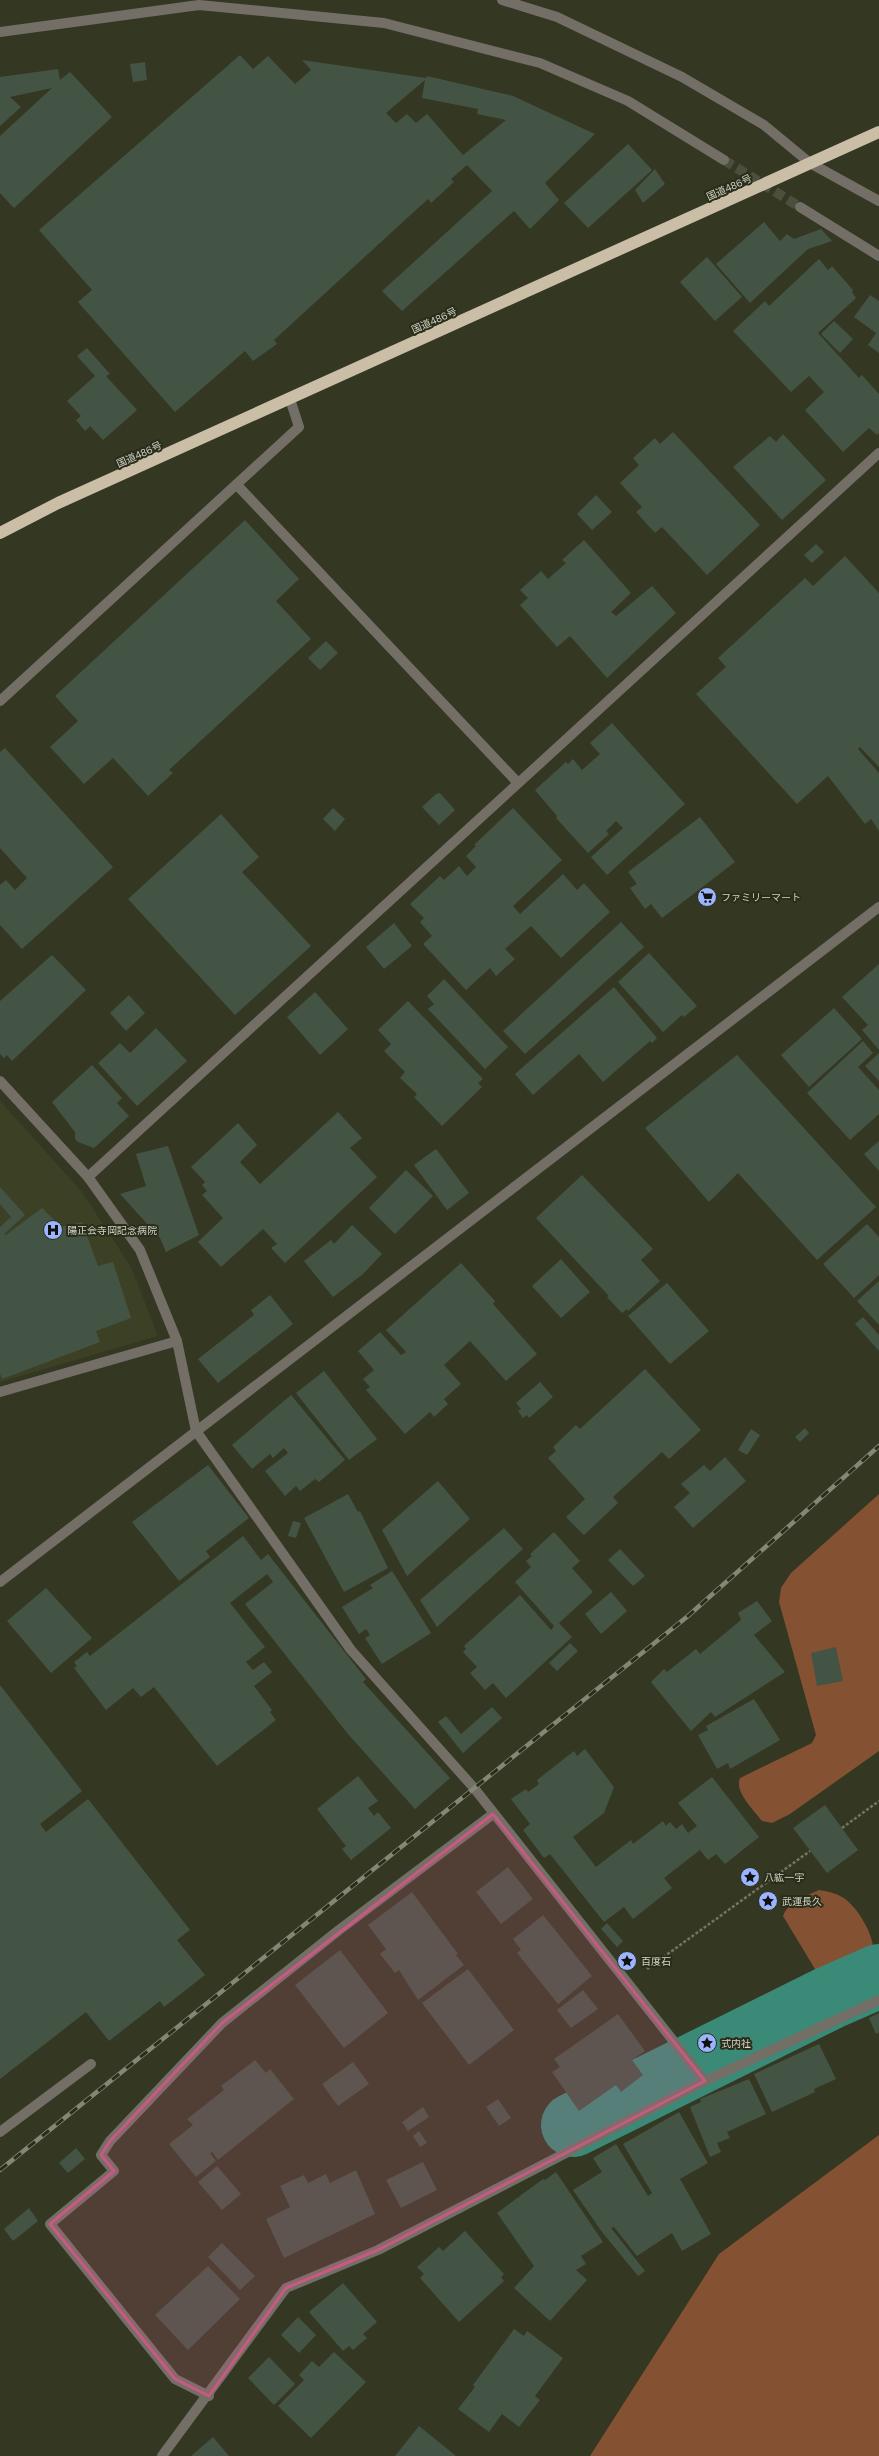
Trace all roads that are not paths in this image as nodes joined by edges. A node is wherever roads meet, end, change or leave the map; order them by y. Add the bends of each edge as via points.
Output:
1 (502, 0) edge
2 (0, 32) edge
3 (879, 132) edge
4 (724, 160) tunnel mouth
5 (810, 164) junction
6 (879, 201) edge
7 (800, 207) tunnel mouth
8 (879, 256) edge
9 (290, 399) junction
10 (879, 453) edge
11 (236, 485) junction
12 (0, 533) edge
13 (0, 701) edge
14 (518, 783) junction
15 (879, 907) edge
16 (0, 1081) edge
17 (88, 1177) junction
18 (177, 1341) junction
19 (0, 1392) edge
20 (196, 1430) junction
21 (0, 1582) edge
22 (493, 1814) junction
23 (879, 2000) edge
24 (91, 2064) dead end
25 (705, 2081) junction
26 (0, 2132) edge
27 (209, 2396) junction
28 (162, 2456) edge

1 - 5 street via 557,17 682,77 764,125
2 - 4 street via 199,5 384,23 540,63 628,101
3 - 5 highway, 国道486号
5 - 6 street
5 - 9 highway, 国道486号
7 - 8 street
9 - 11 street via 299,427
9 - 12 highway, 国道486号
10 - 14 street
11 - 13 street
11 - 14 street
14 - 17 street
15 - 20 street
16 - 17 street
17 - 18 street via 140,1250
18 - 19 street
18 - 20 street
20 - 21 street
20 - 22 street via 351,1650 474,1788
22 - 25 street
22 - 27 street via 339,1930 222,2023 110,2141 101,2155 114,2171 50,2224 175,2380
23 - 25 street
24 - 26 street
25 - 27 street via 378,2250 286,2288
27 - 28 street

